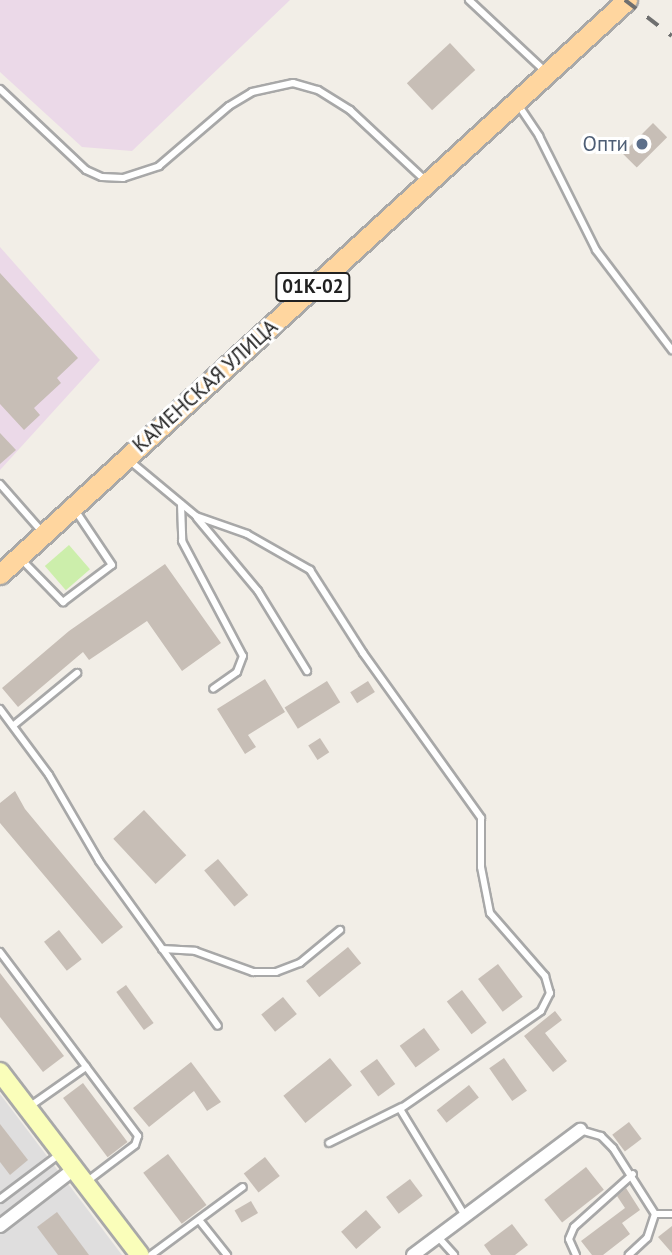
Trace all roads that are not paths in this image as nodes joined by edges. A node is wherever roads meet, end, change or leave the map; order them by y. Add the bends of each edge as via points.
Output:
1 (470, 0) edge
2 (627, 0) edge
3 (547, 73) junction
4 (0, 89) edge
5 (516, 102) junction
6 (427, 183) junction
7 (672, 350) edge
8 (127, 458) junction
9 (0, 484) edge
10 (181, 504) junction
11 (73, 507) junction
12 (196, 516) junction
13 (44, 534) junction
14 (19, 557) junction
15 (0, 574) edge
16 (307, 671) dead end
17 (77, 673) dead end
18 (213, 689) dead end
19 (0, 709) edge
20 (14, 725) junction
21 (340, 930) dead end
22 (162, 949) junction
23 (0, 952) edge
24 (218, 1026) dead end
25 (86, 1067) junction
26 (0, 1072) edge
27 (403, 1107) junction
28 (27, 1108) junction
29 (580, 1130) joint
30 (329, 1143) dead end
31 (61, 1152) junction
32 (633, 1174) junction
33 (79, 1176) junction
34 (243, 1186) dead end
35 (0, 1199) edge
36 (655, 1214) junction
37 (672, 1214) edge
38 (466, 1217) junction
39 (199, 1220) junction
40 (0, 1226) edge
41 (438, 1237) junction
42 (140, 1255) edge
43 (151, 1255) edge
44 (227, 1255) edge
45 (414, 1255) edge
46 (454, 1255) edge
47 (576, 1255) edge
48 (629, 1255) edge

1 - 3 lane
2 - 3 main road, КАМЕНСКАЯ УЛИЦА / 01К-02
3 - 5 main road, КАМЕНСКАЯ УЛИЦА / 01К-02
4 - 6 lane via 86,170 123,178 159,166 252,92 293,83 318,90 350,110
5 - 6 main road, КАМЕНСКАЯ УЛИЦА / 01К-02
5 - 7 lane via 540,136 596,250
6 - 8 main road, КАМЕНСКАЯ УЛИЦА / 01К-02
8 - 10 lane
8 - 11 main road, КАМЕНСКАЯ УЛИЦА / 01К-02
9 - 13 lane
10 - 12 lane
10 - 18 lane via 182,541 243,656 237,673
11 - 13 main road, КАМЕНСКАЯ УЛИЦА / 01К-02
11 - 14 lane via 112,565 63,602
12 - 16 lane via 258,591
12 - 27 lane via 247,534 310,570 481,818 481,867 490,913 545,976 550,993 541,1011
13 - 14 main road, КАМЕНСКАЯ УЛИЦА / 01К-02
14 - 15 main road, КАМЕНСКАЯ УЛИЦА / 01К-02
17 - 20 lane
19 - 20 lane
20 - 22 lane via 49,775 73,823
21 - 22 lane via 300,963 276,972 253,972 195,951
22 - 24 lane
23 - 25 lane
25 - 28 lane
25 - 33 lane via 138,1136 135,1145
26 - 28 street
27 - 30 lane
27 - 38 lane via 400,1109
28 - 31 street
29 - 32 lane via 601,1136
29 - 38 street
31 - 33 street
31 - 35 lane
32 - 36 lane
32 - 47 lane via 574,1227 569,1239
33 - 40 street
33 - 42 street
34 - 39 lane
36 - 37 lane
36 - 48 lane via 647,1238
38 - 41 street
39 - 43 lane
39 - 44 lane
41 - 45 street
41 - 46 lane

